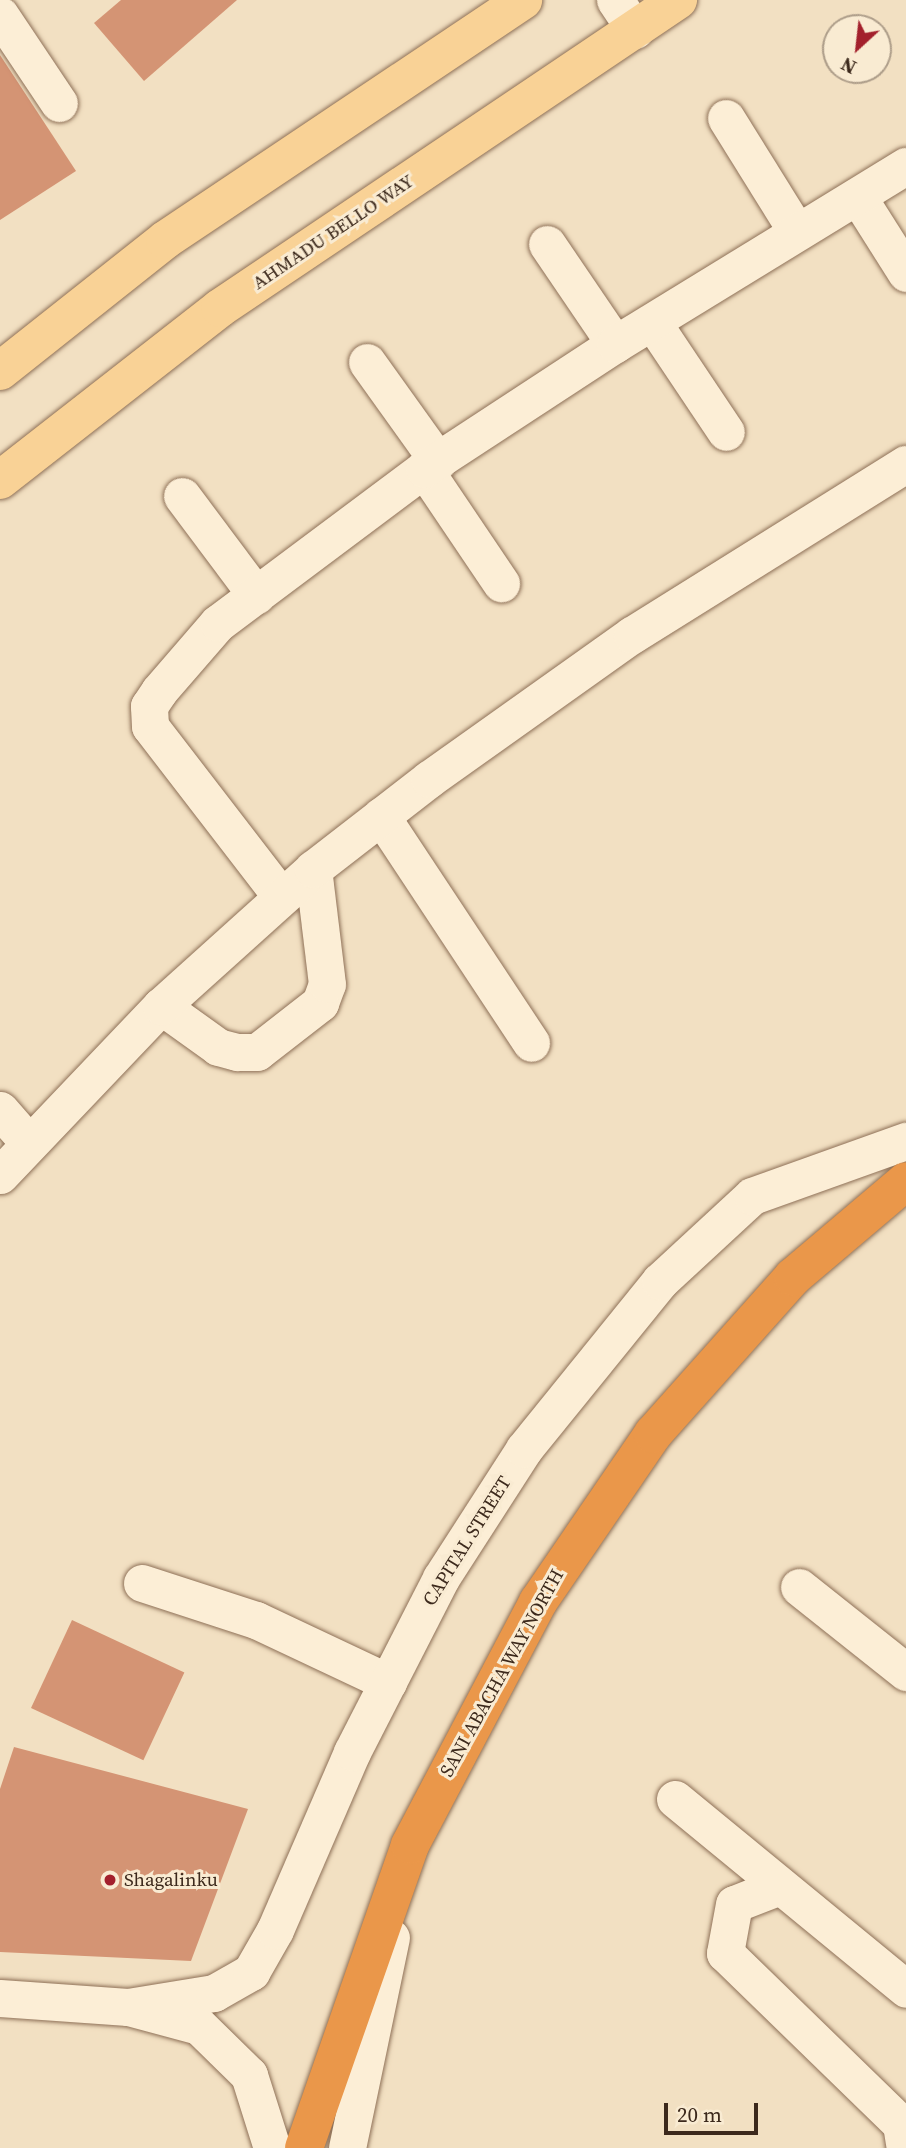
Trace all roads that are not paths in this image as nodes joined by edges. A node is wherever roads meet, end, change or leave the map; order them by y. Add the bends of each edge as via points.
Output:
1 (523, 0) edge
2 (678, 0) edge
3 (0, 15) edge
4 (625, 15) edge
5 (59, 103) dead end
6 (726, 118) dead end
7 (906, 166) edge
8 (858, 197) junction
9 (797, 232) junction
10 (547, 244) dead end
11 (906, 274) edge
12 (653, 323) junction
13 (615, 344) junction
14 (367, 362) dead end
15 (0, 371) edge
16 (726, 432) dead end
17 (906, 464) edge
18 (431, 465) junction
19 (0, 480) edge
20 (182, 496) dead end
21 (501, 583) dead end
22 (256, 595) junction
23 (381, 816) junction
24 (313, 869) junction
25 (280, 895) junction
26 (161, 1006) junction
27 (531, 1043) dead end
28 (0, 1110) edge
29 (906, 1141) edge
30 (28, 1142) junction
31 (0, 1175) edge
32 (906, 1181) edge
33 (142, 1583) dead end
34 (799, 1587) dead end
35 (906, 1672) edge
36 (388, 1682) junction
37 (675, 1799) dead end
38 (410, 1845) junction
39 (780, 1886) junction
40 (906, 1989) edge
41 (0, 1998) edge
42 (128, 2007) junction
43 (272, 2148) edge
44 (304, 2148) edge
45 (347, 2148) edge
46 (905, 2148) edge

1 - 15 main road via 165,240
2 - 4 main road, AHMADU BELLO WAY
3 - 5 street
4 - 19 main road, AHMADU BELLO WAY via 220,308
6 - 9 street
7 - 8 street
8 - 9 street
8 - 11 street
9 - 12 street
10 - 13 street
12 - 13 street
12 - 16 street
13 - 18 street
14 - 18 street
17 - 23 street via 632,635
18 - 21 street
18 - 22 street
20 - 22 street
22 - 25 street via 218,623 159,691 147,716
23 - 24 street
23 - 27 street
24 - 25 street
24 - 26 street via 327,984 320,1003 257,1052 218,1047
25 - 26 street
26 - 30 street
28 - 30 street
29 - 36 street, CAPITAL STREET via 752,1196 660,1281 524,1449 441,1578
30 - 31 street
32 - 38 highway, SANI ABACHA WAY NORTH via 793,1276 653,1434 538,1602
33 - 36 street via 256,1620
34 - 35 street
36 - 42 street, CAPITAL STREET via 275,1930 251,1972 214,1993
37 - 39 street
38 - 44 highway, SANI ABACHA WAY NORTH
38 - 45 street
39 - 40 street
39 - 46 street via 734,1904 725,1953 901,2123
41 - 42 street, CAPITAL STREET
42 - 43 street, CAPITAL STREET via 199,2026 249,2074

